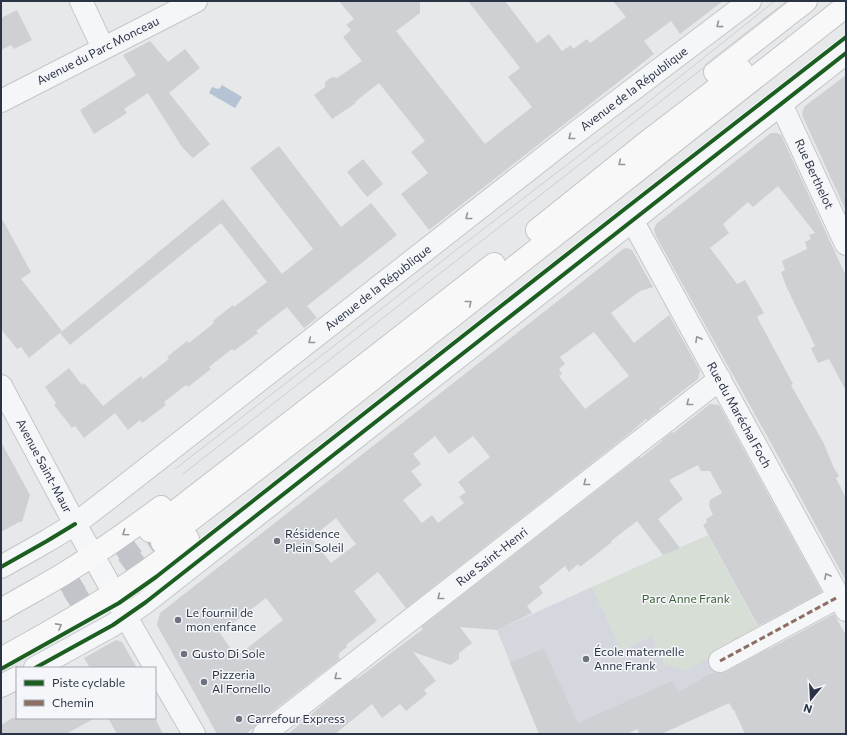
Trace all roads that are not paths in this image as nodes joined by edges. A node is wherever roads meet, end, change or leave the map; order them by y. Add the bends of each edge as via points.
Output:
1 (82, 1) edge
2 (196, 1) edge
3 (750, 1) edge
4 (806, 1) edge
5 (828, 1) edge
6 (846, 6) edge
7 (846, 24) edge
8 (103, 48) junction
9 (846, 53) edge
10 (1, 100) edge
11 (781, 104) junction
12 (643, 145) junction
13 (632, 220) junction
14 (846, 244) edge
15 (532, 252) junction
16 (507, 254) junction
17 (451, 317) junction
18 (720, 379) junction
19 (1, 386) edge
20 (75, 524) junction
21 (93, 555) junction
22 (1, 568) edge
23 (114, 593) junction
24 (842, 604) edge
25 (1, 610) edge
26 (126, 617) junction
27 (1, 625) edge
28 (1, 644) edge
29 (1, 659) edge
30 (720, 661) dead end
31 (37, 667) edge
32 (155, 667) edge
33 (156, 669) edge
34 (16, 678) edge
35 (1, 686) edge
36 (194, 734) edge
37 (264, 734) edge

1 - 8 street
2 - 8 street, Avenue du Parc Monceau
3 -> 20 street, Avenue de la République via 574,134
4 - 12 main road via 678,104
5 - 12 main road
6 - 15 main road
7 - 15 main road via 607,210 576,230
8 - 10 street, Avenue du Parc Monceau
9 - 11 street
11 - 13 street
11 - 14 street, Rue Berthelot
12 -> 16 main road
18 -> 13 street, Rue du Maréchal Foch
13 - 26 street
17 -> 15 main road
16 - 17 main road via 156,537
16 -> 21 main road via 394,326 152,514
17 - 23 main road via 374,393 150,569
24 -> 18 street, Rue du Maréchal Foch
18 -> 37 street, Rue Saint-Henri
19 - 20 street, Avenue Saint-Maur
20 - 21 street, Avenue Saint-Maur
20 - 22 street, Avenue de la République
21 - 23 street, Avenue Saint-Maur
21 - 25 main road
23 - 26 street, Avenue Saint-Maur
29 -> 23 main road
24 - 30 street
26 - 31 street
26 - 32 street, Avenue Saint-Maur
27 - 28 main road via 65,597
33 - 36 street, Avenue Saint-Maur
34 - 35 street

